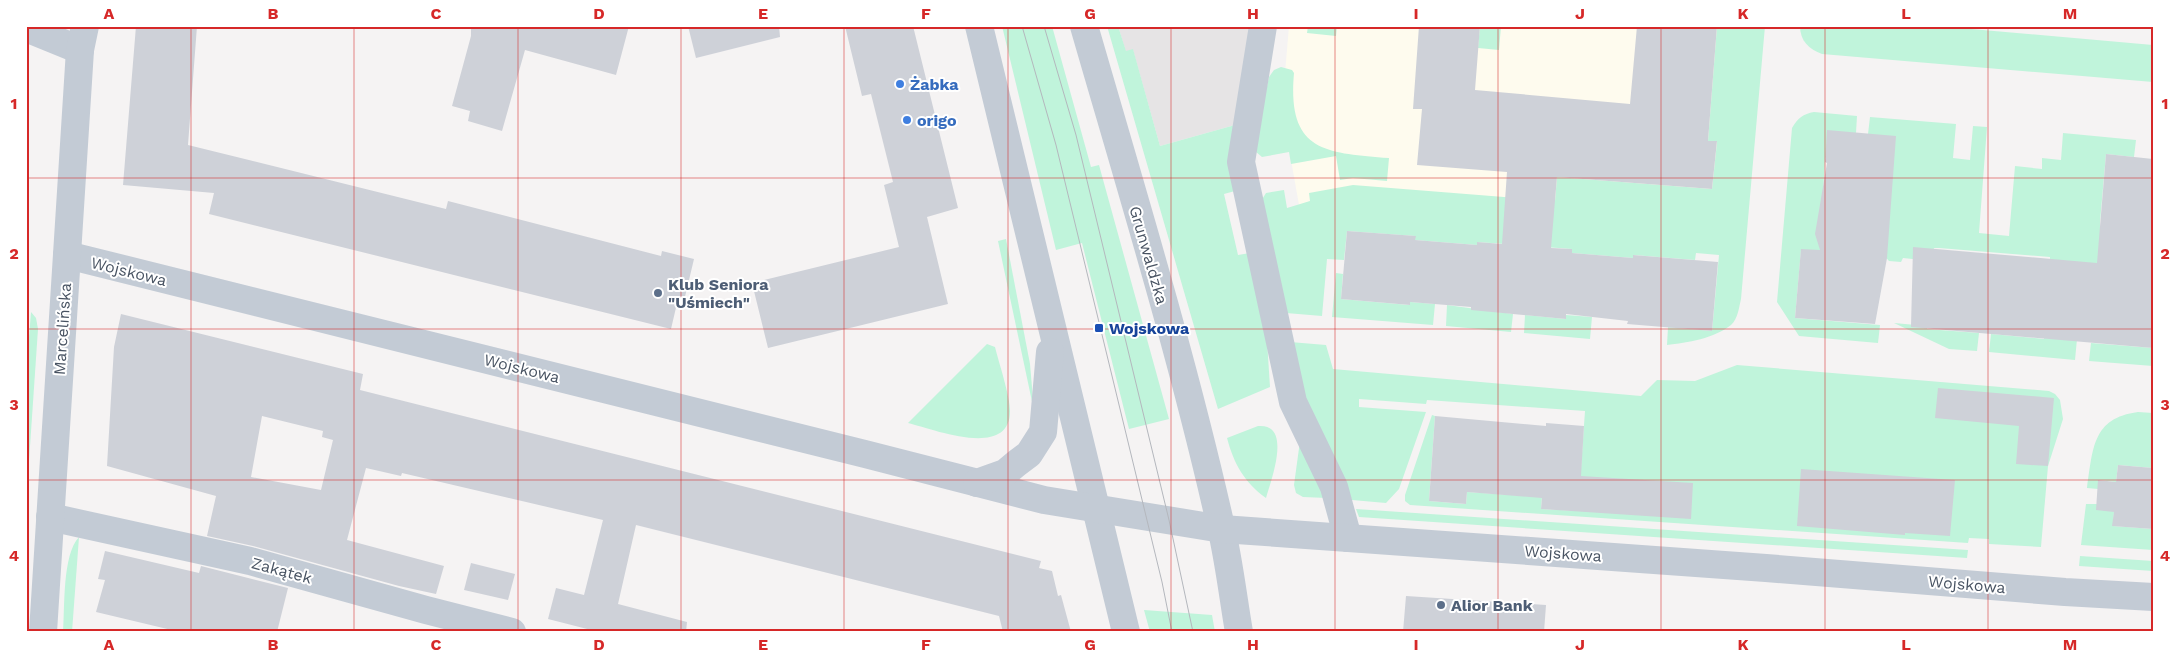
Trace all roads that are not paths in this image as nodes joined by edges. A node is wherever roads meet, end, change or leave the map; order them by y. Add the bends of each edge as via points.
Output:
1 (979, 26) edge
2 (1084, 26) edge
3 (1263, 26) edge
4 (26, 28) edge
5 (83, 38) edge
6 (67, 255) junction
7 (1052, 333) junction
8 (977, 483) junction
9 (1095, 507) junction
10 (50, 517) junction
11 (1222, 529) junction
12 (1348, 538) junction
13 (2153, 597) edge
14 (43, 632) edge
15 (512, 632) edge
16 (1126, 632) edge
17 (1239, 632) edge

1 - 7 street
2 - 11 street, Grunwaldzka via 1168,321
3 - 12 street via 1241,162 1293,402 1334,487
4 - 5 street
5 - 6 street, Marcelińska
6 - 8 street, Wojskowa
6 - 10 street, Marcelińska
7 - 8 street via 1043,432 1028,454 1005,473
7 - 9 street
8 - 9 street, Wojskowa via 1044,500
9 - 11 street, Wojskowa
9 - 16 street
10 - 14 street, Marcelińska
10 - 15 street, Zakątek via 250,561
11 - 12 street, Wojskowa
11 - 17 street, Grunwaldzka
12 - 13 street, Wojskowa

